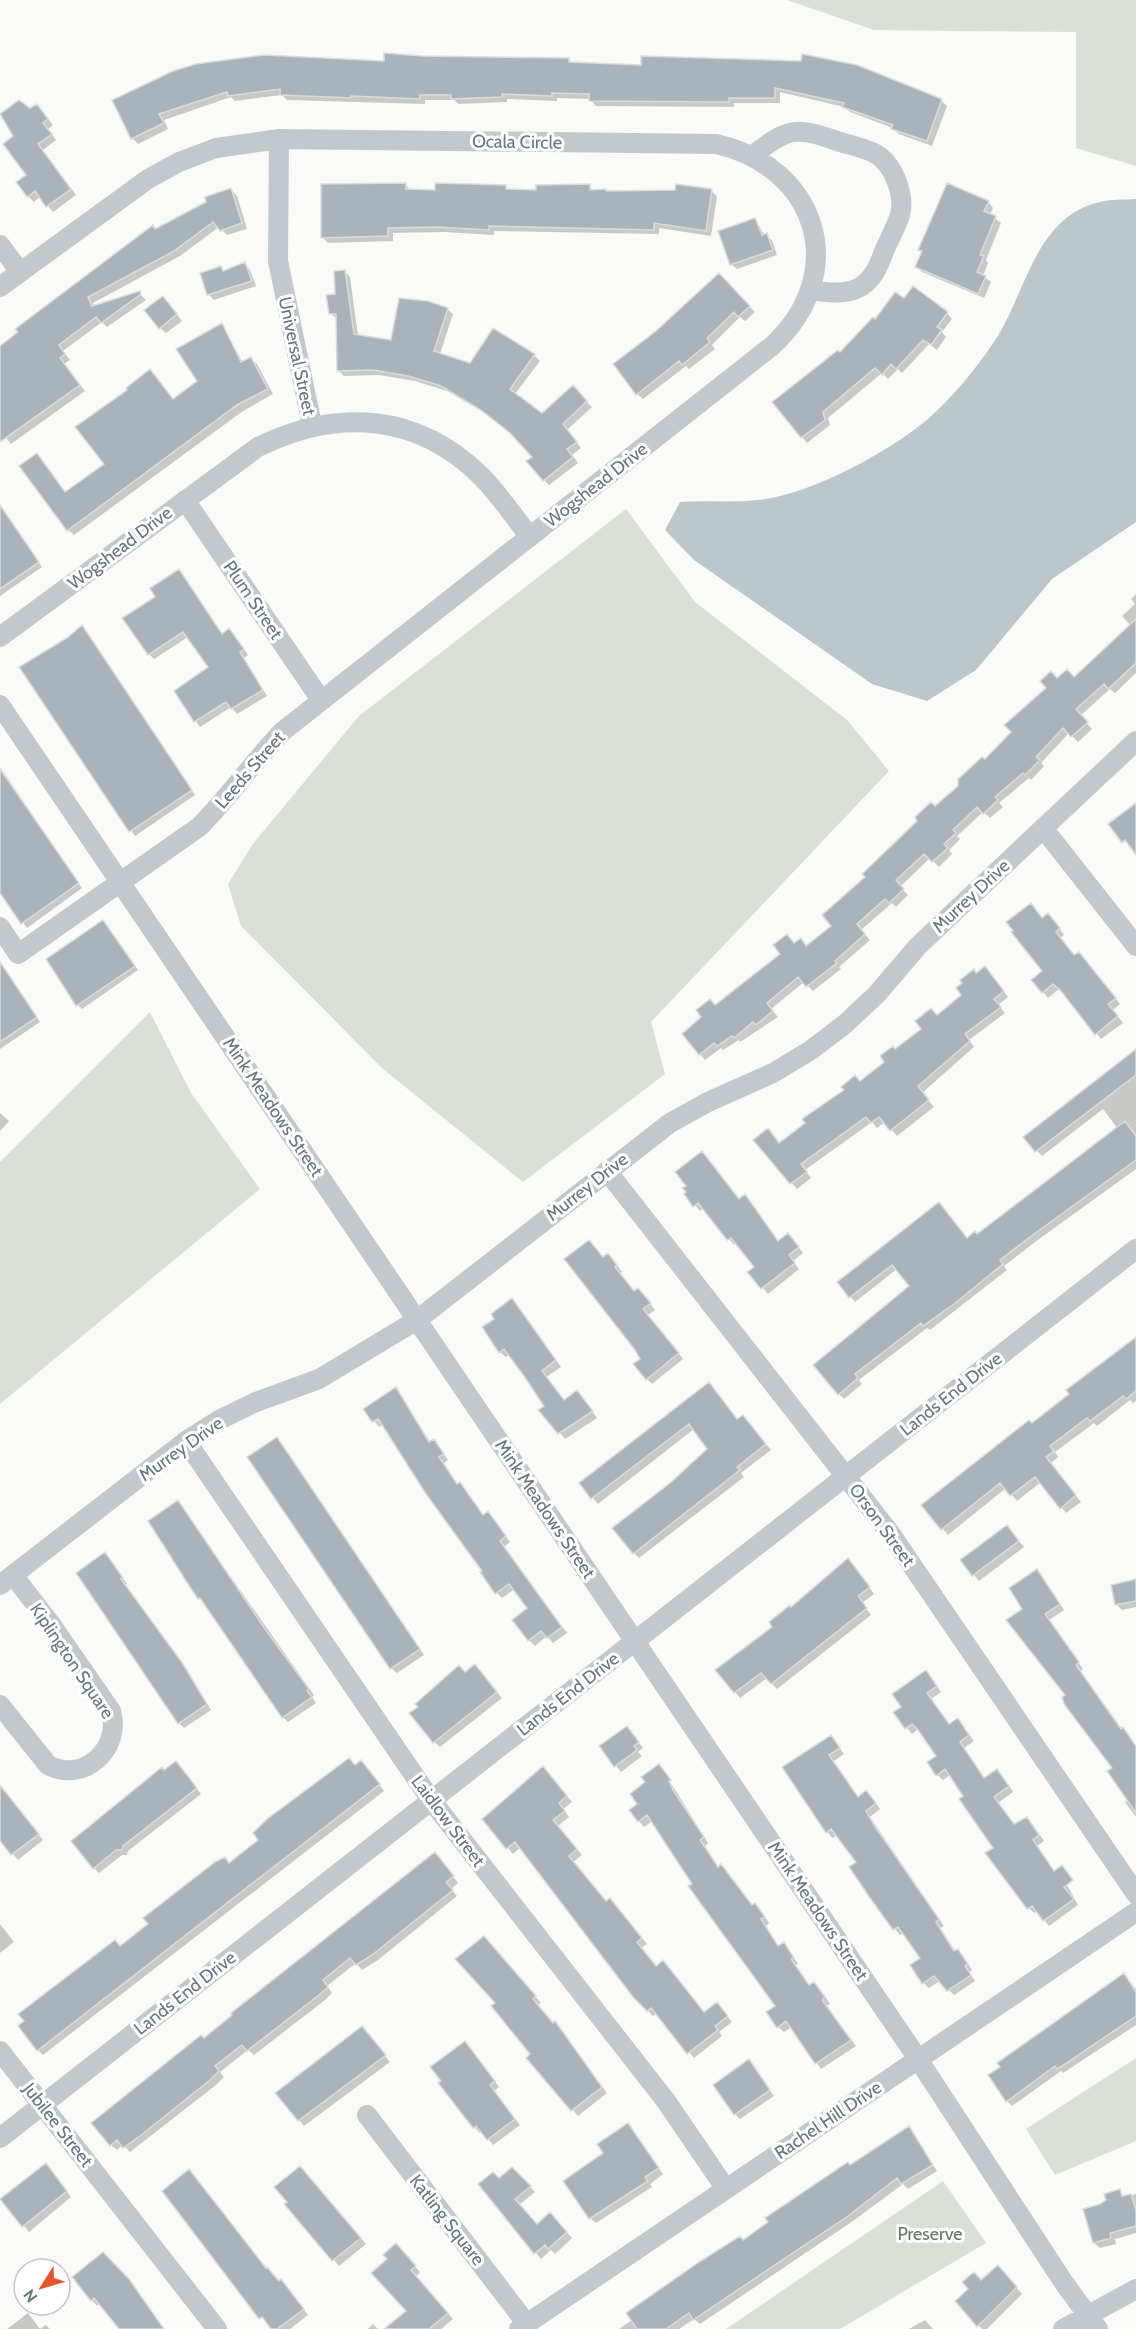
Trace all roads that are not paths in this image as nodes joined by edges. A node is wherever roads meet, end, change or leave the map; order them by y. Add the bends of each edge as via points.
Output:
1 (279, 139) junction
2 (753, 155) junction
3 (0, 245) edge
4 (20, 272) junction
5 (0, 287) edge
6 (811, 290) junction
7 (312, 425) junction
8 (185, 500) junction
9 (530, 537) junction
10 (0, 637) edge
11 (321, 700) junction
12 (0, 705) edge
13 (1136, 741) edge
14 (1043, 828) junction
15 (121, 883) junction
16 (0, 927) edge
17 (1136, 946) edge
18 (607, 1171) junction
19 (1136, 1249) edge
20 (417, 1320) junction
21 (186, 1441) junction
22 (846, 1476) junction
23 (6, 1580) edge
24 (635, 1641) junction
25 (0, 1705) edge
26 (432, 1800) junction
27 (1136, 1894) edge
28 (1136, 1912) edge
29 (0, 2051) edge
30 (918, 2059) junction
31 (42, 2105) junction
32 (367, 2115) dead end
33 (0, 2138) edge
34 (726, 2189) junction
35 (1136, 2289) edge
36 (1093, 2322) edge
37 (523, 2326) edge
38 (217, 2329) edge
39 (1063, 2329) edge

1 - 2 street, Ocala Circle via 716,144
1 - 4 street, Ocala Circle via 216,148 179,162 148,179
1 - 7 street, Universal Street via 278,261
2 - 6 street, Ocala Circle via 772,167 803,205 816,250
2 - 6 street via 779,136 810,132 876,154 896,180 901,195 900,213 870,280 841,293
3 - 4 street
4 - 5 street, Ocala Circle
6 - 9 street, Wogshead Drive via 789,331 772,346
7 - 8 street, Wogshead Drive via 258,447
7 - 9 street, Wogshead Drive via 370,422 428,438 482,477
8 - 10 street, Wogshead Drive
8 - 11 street, Plum Street
9 - 11 street, Leeds Street
11 - 15 street, Leeds Street via 259,755 199,827
12 - 15 street, Mink Meadows Street
13 - 14 street, Murrey Drive
14 - 17 street
14 - 18 street, Murrey Drive via 918,946 845,1024 773,1073 670,1123
15 - 16 street, Leeds Street via 18,954
15 - 20 street, Mink Meadows Street
18 - 20 street, Murrey Drive
18 - 22 street, Orson Street
19 - 22 street, Lands End Drive
20 - 21 street, Murrey Drive via 319,1378 229,1416
20 - 24 street, Mink Meadows Street
21 - 23 street, Murrey Drive
21 - 26 street, Laidlow Street
22 - 24 street, Lands End Drive
22 - 27 street, Orson Street via 890,1533
23 - 25 street, Kiplington Square via 50,1623 111,1712 113,1737 107,1749 83,1768 59,1771 48,1765
24 - 26 street, Lands End Drive
24 - 30 street, Mink Meadows Street
26 - 31 street, Lands End Drive
26 - 34 street, Laidlow Street via 666,2101
28 - 30 street, Rachel Hill Drive
29 - 31 street, Jubilee Street
30 - 34 street, Rachel Hill Drive
30 - 36 street, Mink Meadows Street
31 - 33 street, Lands End Drive
31 - 38 street, Jubilee Street
32 - 37 street, Katling Square
34 - 37 street, Rachel Hill Drive
35 - 36 street
36 - 39 street

